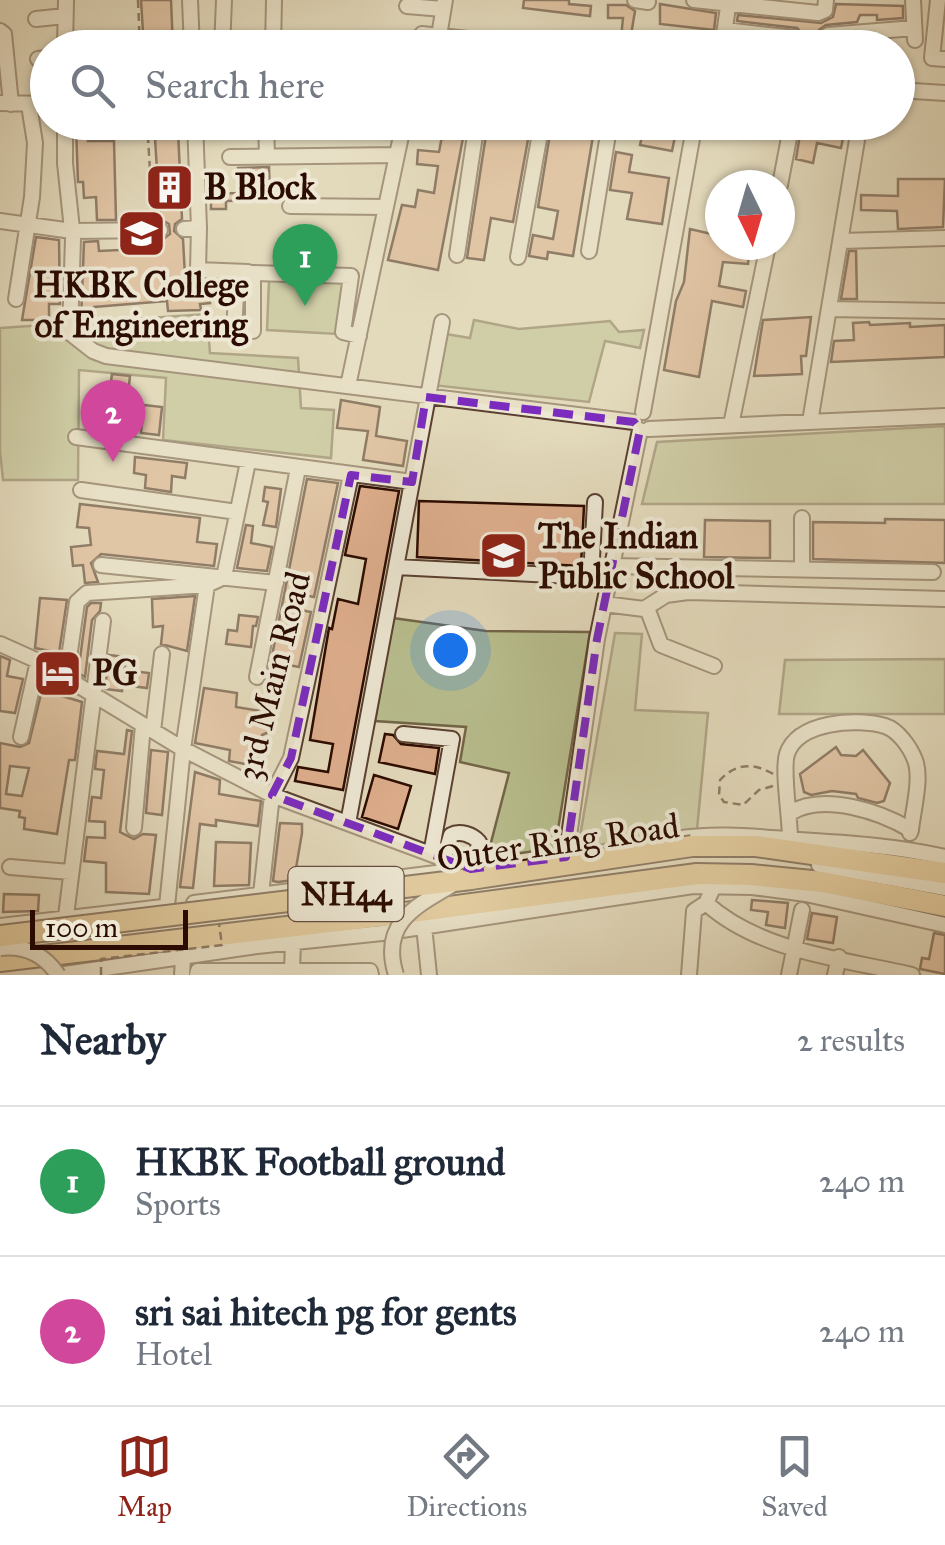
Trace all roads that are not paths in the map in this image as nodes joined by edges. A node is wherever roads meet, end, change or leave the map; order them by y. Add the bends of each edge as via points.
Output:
1 (190, 0) edge
2 (224, 0) edge
3 (274, 0) edge
4 (694, 0) edge
5 (826, 0) edge
6 (913, 0) edge
7 (938, 0) edge
8 (728, 2) edge
9 (444, 5) edge
10 (407, 6) dead end
11 (66, 8) edge
12 (36, 19) dead end
13 (191, 30) edge
14 (223, 30) edge
15 (273, 30) edge
16 (440, 30) edge
17 (725, 30) edge
18 (915, 30) edge
19 (0, 32) edge
20 (945, 58) edge
21 (4, 65) edge
22 (915, 91) edge
23 (945, 93) edge
24 (5, 103) edge
25 (29, 105) joint
26 (30, 111) edge
27 (35, 140) edge
28 (66, 140) edge
29 (194, 140) edge
30 (267, 140) edge
31 (400, 140) edge
32 (475, 140) edge
33 (539, 140) edge
34 (607, 140) edge
35 (692, 140) edge
36 (789, 140) edge
37 (857, 140) edge
38 (397, 155) junction
39 (267, 157) junction
40 (230, 158) dead end
41 (783, 170) edge
42 (290, 206) dead end
43 (386, 208) junction
44 (0, 221) edge
45 (27, 224) junction
46 (72, 231) junction
47 (154, 231) road end
48 (945, 238) edge
49 (841, 241) junction
50 (589, 250) dead end
51 (456, 254) dead end
52 (518, 257) dead end
53 (765, 260) edge
54 (16, 299) dead end
55 (830, 309) junction
56 (945, 311) edge
57 (442, 322) dead end
58 (359, 336) junction
59 (348, 386) junction
60 (426, 398) junction
61 (945, 407) edge
62 (945, 416) edge
63 (810, 418) junction
64 (732, 421) junction
65 (644, 422) junction
66 (76, 437) dead end
67 (248, 462) junction
68 (298, 468) junction
69 (350, 474) junction
70 (412, 482) junction
71 (81, 490) dead end
72 (595, 502) dead end
73 (237, 512) junction
74 (802, 518) dead end
75 (101, 564) dead end
76 (611, 566) junction
77 (396, 567) junction
78 (802, 570) junction
79 (933, 572) dead end
80 (224, 578) junction
81 (276, 583) junction
82 (207, 586) junction
83 (945, 599) edge
84 (604, 604) junction
85 (647, 608) junction
86 (103, 621) dead end
87 (0, 644) edge
88 (162, 654) dead end
89 (38, 661) junction
90 (714, 666) dead end
91 (257, 676) dead end
92 (66, 679) junction
93 (92, 695) junction
94 (148, 728) junction
95 (403, 734) dead end
96 (21, 737) dead end
97 (183, 748) junction
98 (272, 795) junction
99 (790, 813) junction
100 (348, 823) junction
101 (134, 828) dead end
102 (912, 830) junction
103 (790, 839) junction
104 (902, 847) junction
105 (438, 856) junction
106 (945, 856) edge
107 (566, 857) junction
108 (10, 866) dead end
109 (70, 872) junction
110 (469, 872) junction
111 (945, 873) edge
112 (724, 878) junction
113 (881, 884) junction
114 (945, 888) edge
115 (262, 894) junction
116 (706, 903) junction
117 (167, 906) junction
118 (945, 906) edge
119 (802, 910) dead end
120 (66, 916) junction
121 (945, 925) edge
122 (0, 926) edge
123 (424, 926) junction
124 (382, 933) junction
125 (0, 936) edge
126 (278, 938) junction
127 (0, 947) edge
128 (794, 947) junction
129 (838, 958) junction
130 (183, 959) junction
131 (0, 961) edge
132 (131, 970) edge
133 (292, 972) junction
134 (902, 974) edge
135 (58, 975) edge
136 (182, 975) edge
137 (198, 975) edge
138 (370, 975) edge
139 (397, 975) edge
140 (429, 975) edge
141 (688, 975) edge
142 (790, 975) edge
143 (836, 975) edge

1 - 13 street
2 - 14 street
3 - 15 street
4 - 8 street
5 - 8 street via 818,13
6 - 18 street
7 - 20 street via 932,58
8 - 17 street
9 - 10 street
9 - 16 street
11 - 12 street
19 - 21 street
21 - 24 street
22 - 23 street
24 - 25 street
25 - 26 street
27 - 45 street
28 - 46 street
29 - 58 street via 198,270 351,276 343,332
30 - 39 street
31 - 38 street
32 - 51 street
33 - 52 street
34 - 50 street
35 - 65 street
36 - 41 street
37 - 49 street
38 - 39 street
38 - 43 street
39 - 40 street
42 - 43 street
43 - 58 street
44 - 45 street
45 - 46 street
45 - 54 street
46 - 47 street
46 - 59 street via 70,332 93,351
48 - 49 street
49 - 55 street
53 - 64 street
55 - 56 street
55 - 63 street
57 - 60 street
58 - 59 street
59 - 60 street
60 - 65 street
60 - 70 street
61 - 63 street
62 - 63 street
63 - 64 street
64 - 65 street
65 - 76 street
66 - 67 street
67 - 68 street
67 - 73 street
68 - 69 street
68 - 81 street
69 - 70 street
69 - 98 street, 3rd Main Road via 290,758
70 - 77 street
71 - 73 street
72 - 77 street via 591,577
73 - 80 street
74 - 78 street
75 - 80 street
76 - 78 street
76 - 84 street
77 - 100 street
78 - 79 street
80 - 81 street
80 - 82 street
81 - 91 street
82 - 92 street via 86,593 76,602
82 - 97 street
83 - 85 street via 688,592 666,595
84 - 85 street
84 - 107 street
85 - 90 street via 661,645
86 - 93 street
87 - 89 street
88 - 94 street
89 - 92 street
89 - 96 street
92 - 93 street
93 - 94 street
93 - 109 street
94 - 97 street
94 - 101 street
95 - 105 street via 452,738
97 - 98 street
97 - 117 street
98 - 100 street
98 - 115 street, 3rd Main Road
99 - 102 street via 808,806 861,807
99 - 102 street via 787,755 800,737 824,724 887,726 906,742 917,765
99 - 103 street
100 - 105 street
102 - 104 street
103 - 104 street
103 - 107 street via 698,835
104 - 106 street
105 - 110 street
105 - 110 street via 451,836 474,837 479,842
107 - 110 street
108 - 109 street
109 - 120 street
110 - 111 highway, NH44, bridge via 692,846 756,846
110 - 115 street
110 - 125 highway, NH44, bridge
110 - 139 street, bridge via 402,920 392,953
112 - 113 highway, NH44
112 - 116 street
112 - 121 street
112 - 123 street
112 - 126 highway, Outer Ring Road / NH44
113 - 114 street, Outer Ring Road
113 - 118 highway, NH44
113 - 127 street, Outer Ring Road / NH44 via 744,854 698,855
115 - 117 street
116 - 128 street via 736,926
116 - 141 street via 694,911
117 - 120 street
119 - 128 street
120 - 122 street
123 - 124 street
123 - 140 street
124 - 126 street
124 - 139 street
126 - 130 street
126 - 131 highway, Outer Ring Road / NH44
126 - 133 street
127 - 135 street, bridge via 36,953
128 - 129 street
128 - 142 street
129 - 134 street
129 - 143 street
130 - 132 street
130 - 136 street
132 - 135 street
133 - 137 street
133 - 138 street

